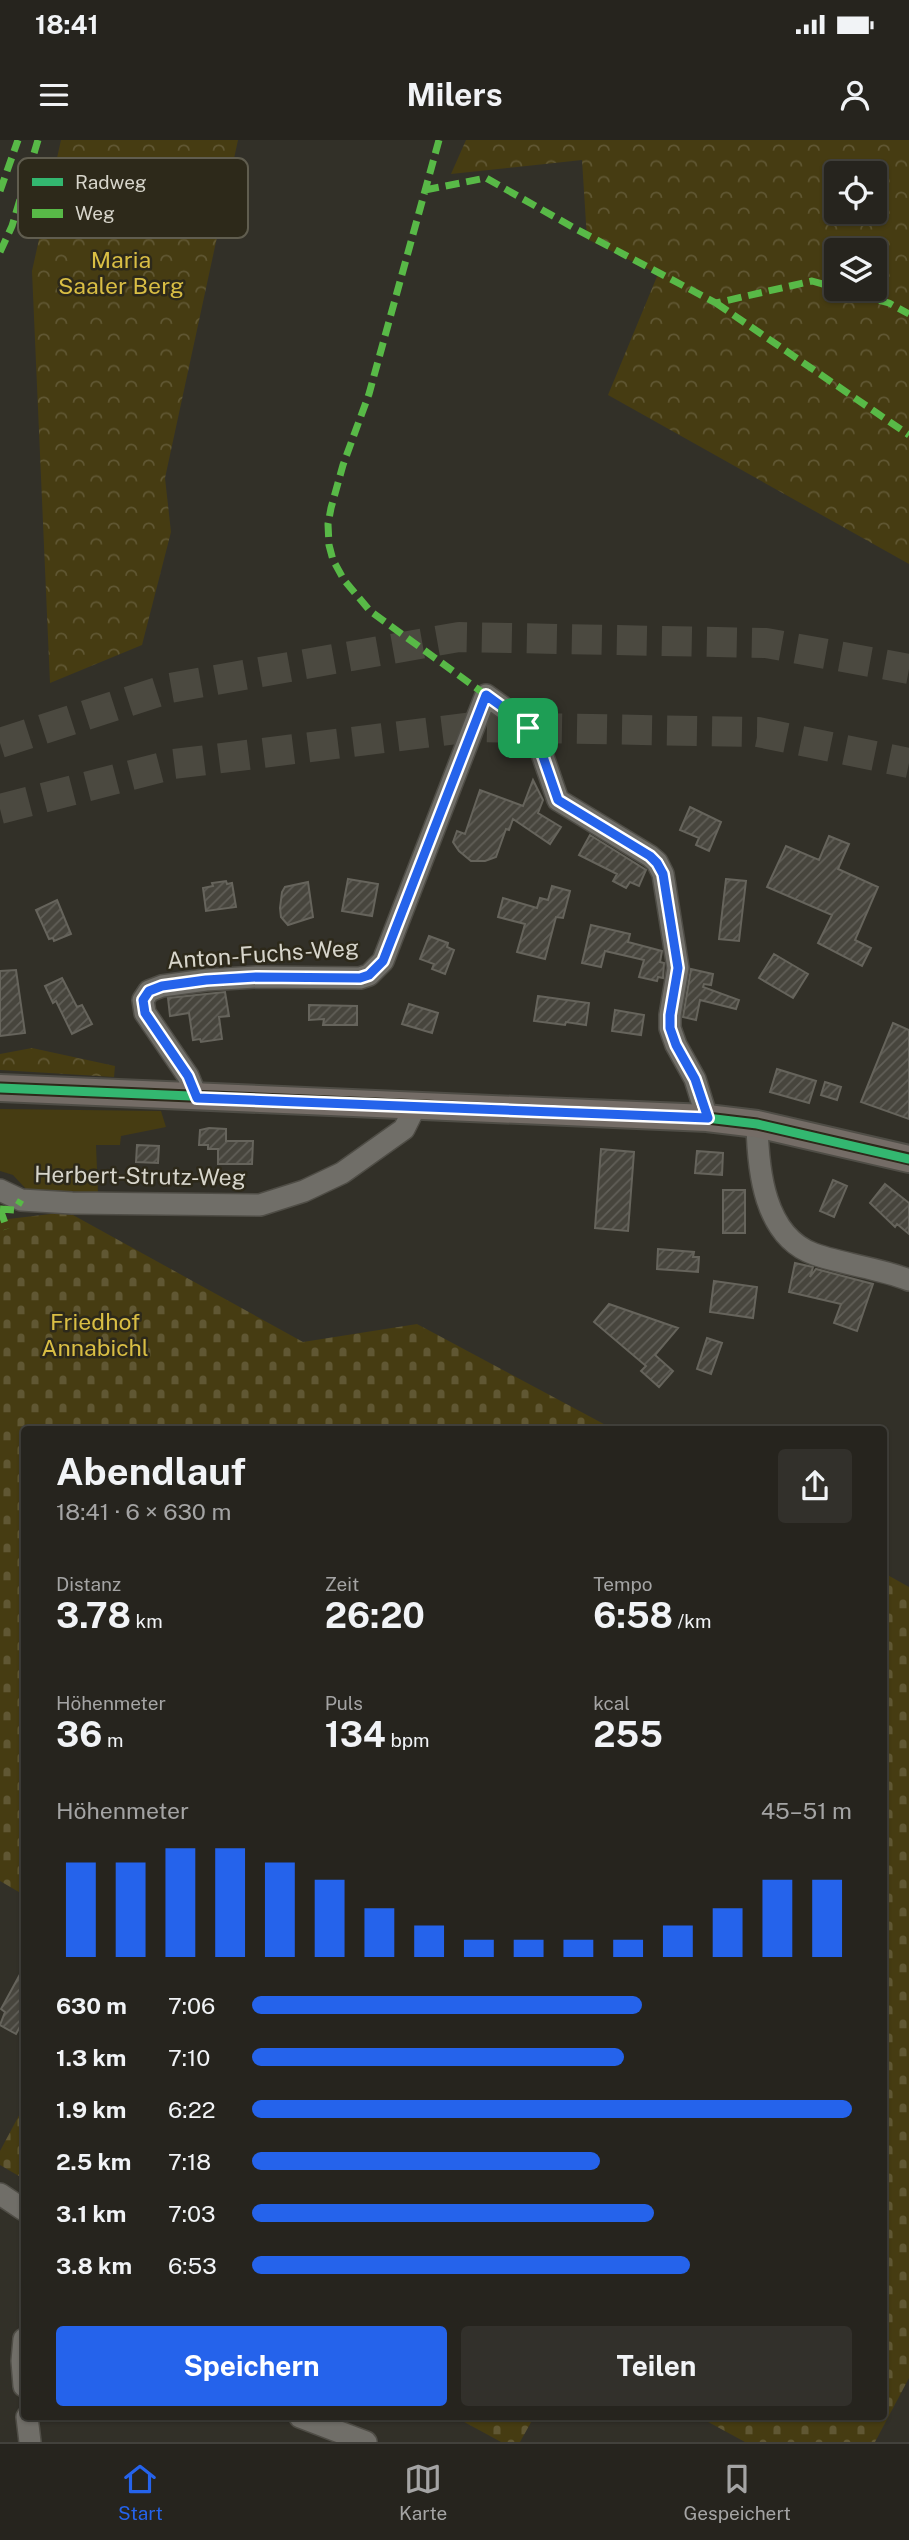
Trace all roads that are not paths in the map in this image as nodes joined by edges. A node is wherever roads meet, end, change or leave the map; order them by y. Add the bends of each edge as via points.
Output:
1 (0, 1088) edge
2 (197, 1098) junction
3 (415, 1107) junction
4 (708, 1118) junction
5 (757, 1124) junction
6 (909, 1159) edge
7 (0, 1190) edge
8 (909, 1280) edge
9 (0, 2194) edge
10 (21, 2208) edge
11 (27, 2420) edge
12 (308, 2420) edge
13 (30, 2442) edge
14 (366, 2442) edge

1 - 2 main road
2 - 3 main road
2 - 4 street, Anton-Fuchs-Weg via 188,1076 145,1013 143,1000 149,991 231,978 369,975 383,961 486,695 528,728 539,745 558,800 650,856 663,874 678,968 670,1028
3 - 4 main road
3 - 7 street, Herbert-Strutz-Weg via 404,1129 342,1172 260,1205 72,1203 21,1199
4 - 5 main road
5 - 6 main road
5 - 8 street via 771,1212 792,1244
9 - 10 street
11 - 13 street
12 - 14 street

